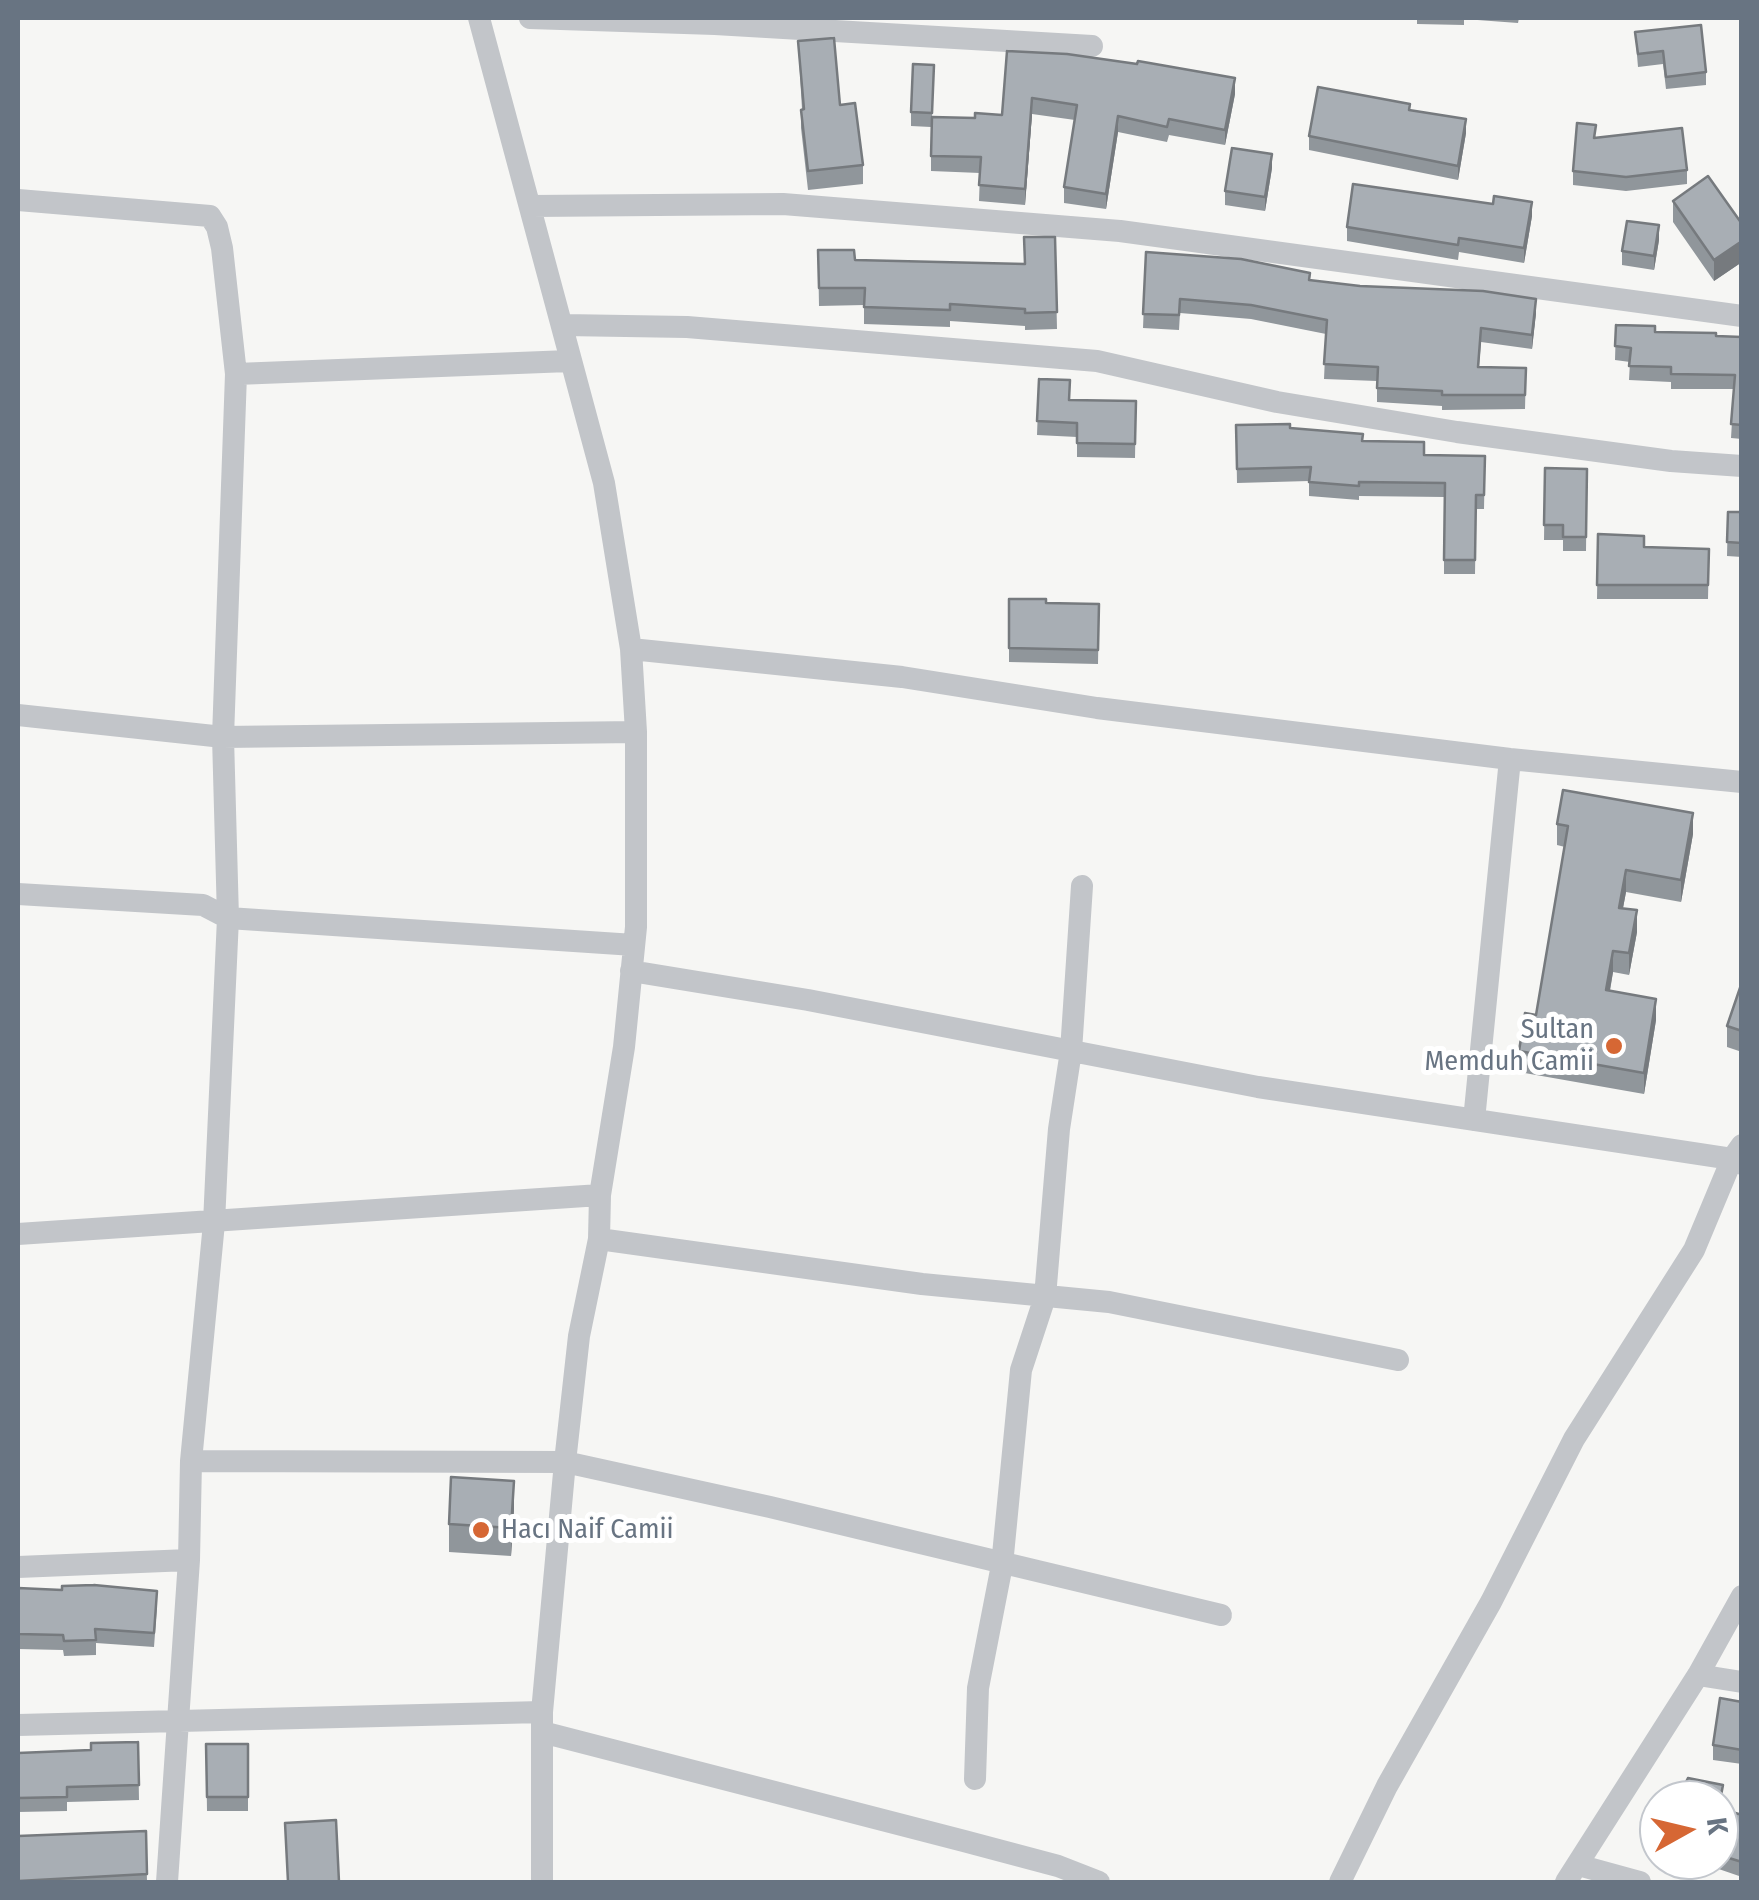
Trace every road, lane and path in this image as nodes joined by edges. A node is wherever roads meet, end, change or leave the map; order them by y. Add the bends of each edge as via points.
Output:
1 (479, 18) edge
2 (530, 18) edge
3 (1092, 46) dead end
4 (18, 200) edge
5 (531, 206) junction
6 (1742, 316) edge
7 (564, 325) junction
8 (570, 361) junction
9 (236, 374) junction
10 (1742, 466) edge
11 (631, 649) junction
12 (18, 715) edge
13 (636, 732) junction
14 (222, 737) junction
15 (1510, 758) junction
16 (1742, 782) edge
17 (1082, 886) dead end
18 (18, 894) edge
19 (228, 918) junction
20 (634, 945) junction
21 (632, 972) junction
22 (1071, 1051) junction
23 (1474, 1120) junction
24 (1738, 1156) edge
25 (600, 1195) junction
26 (214, 1223) junction
27 (18, 1234) edge
28 (599, 1239) junction
29 (1045, 1297) junction
30 (1398, 1360) dead end
31 (191, 1461) junction
32 (565, 1462) junction
33 (188, 1560) junction
34 (1002, 1565) junction
35 (18, 1567) edge
36 (1742, 1596) edge
37 (1221, 1615) dead end
38 (1698, 1675) junction
39 (1742, 1682) edge
40 (178, 1720) junction
41 (542, 1722) junction
42 (18, 1725) edge
43 (975, 1780) dead end
44 (1056, 1874) edge
45 (1572, 1874) edge
46 (167, 1882) edge
47 (542, 1882) edge
48 (1099, 1882) edge
49 (1340, 1882) edge
50 (1640, 1882) edge

1 - 5 street
2 - 3 street
4 - 9 street via 210,216 222,248
5 - 6 street via 783,204 1120,230
5 - 7 street
7 - 8 street
7 - 10 street via 687,326 1097,361 1277,402 1457,432
8 - 9 street
8 - 11 street via 604,483
9 - 14 street
11 - 13 street
11 - 15 street via 902,677
12 - 14 street
13 - 14 street
13 - 20 street
14 - 19 street
15 - 16 street
15 - 23 street
17 - 22 street
18 - 19 street via 203,905
19 - 20 street
19 - 26 street
20 - 21 street
21 - 22 street
21 - 25 street
22 - 23 street
22 - 29 street
23 - 24 street
24 - 49 street via 1694,1250 1574,1439
25 - 26 street
25 - 28 street
26 - 27 street
26 - 31 street
28 - 29 street
28 - 32 street via 579,1336
29 - 30 street via 1109,1302
29 - 34 street via 1021,1370
31 - 32 street
31 - 33 street
32 - 34 street
32 - 41 street
33 - 35 street
33 - 40 street
34 - 37 street
34 - 43 street via 978,1688
36 - 38 street
38 - 39 street
38 - 45 street
40 - 41 street
40 - 42 street
40 - 46 street
41 - 44 street
41 - 47 street
44 - 48 street
45 - 50 street

